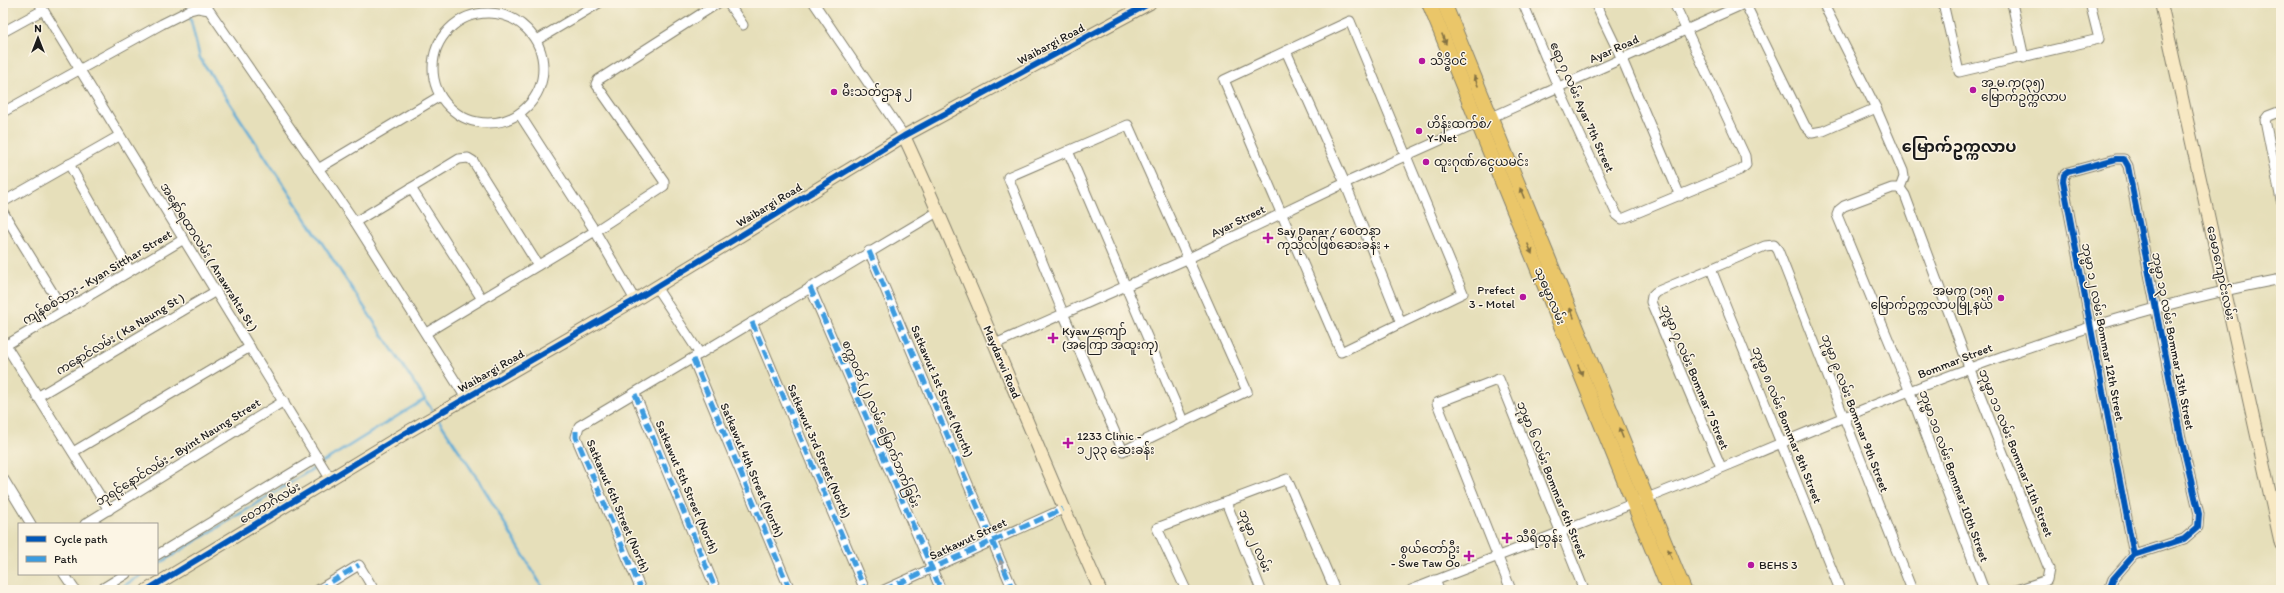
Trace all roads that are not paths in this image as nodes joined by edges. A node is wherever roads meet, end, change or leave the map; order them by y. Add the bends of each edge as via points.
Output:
1 (599, 3) edge
2 (718, 3) edge
3 (728, 3) edge
4 (814, 3) edge
5 (1150, 3) edge
6 (1429, 3) edge
7 (1444, 3) edge
8 (1523, 3) edge
9 (1595, 3) edge
10 (1674, 3) edge
11 (1746, 3) edge
12 (1822, 3) edge
13 (1944, 3) edge
14 (2012, 3) edge
15 (2090, 3) edge
16 (2161, 3) edge
17 (41, 7) edge
18 (743, 25) dead end
19 (1687, 30) junction
20 (3, 32) edge
21 (537, 40) junction
22 (1286, 51) junction
23 (2024, 58) junction
24 (1622, 59) junction
25 (79, 71) junction
26 (1558, 87) junction
27 (440, 96) junction
28 (1876, 108) junction
29 (2281, 111) edge
30 (3, 112) edge
31 (520, 115) junction
32 (1491, 117) junction
33 (1478, 123) junction
34 (119, 136) junction
35 (904, 136) junction
36 (1068, 151) junction
37 (1408, 155) junction
38 (2124, 159) joint
39 (69, 164) junction
40 (318, 169) junction
41 (1344, 183) junction
42 (411, 188) junction
43 (1900, 188) junction
44 (1680, 196) junction
45 (2281, 200) edge
46 (3, 202) edge
47 (939, 211) junction
48 (3, 212) edge
49 (1281, 213) junction
50 (355, 222) junction
51 (595, 231) junction
52 (184, 239) junction
53 (869, 251) junction
54 (1188, 259) junction
55 (538, 265) junction
56 (1711, 269) junction
57 (130, 271) junction
58 (2281, 279) edge
59 (1126, 285) junction
60 (656, 287) junction
61 (810, 287) junction
62 (2225, 290) junction
63 (216, 291) junction
64 (482, 300) junction
65 (635, 300) junction
66 (2156, 306) junction
67 (64, 311) junction
68 (1063, 313) junction
69 (752, 322) junction
70 (1401, 323) junction
71 (2091, 325) junction
72 (426, 333) junction
73 (4, 344) edge
74 (995, 344) junction
75 (250, 347) junction
76 (696, 357) junction
77 (1969, 367) junction
78 (1910, 392) junction
79 (635, 394) junction
80 (37, 397) junction
81 (466, 398) junction
82 (284, 401) junction
83 (1844, 417) junction
84 (1183, 421) junction
85 (404, 434) joint
86 (1781, 442) junction
87 (73, 452) junction
88 (320, 459) junction
89 (1721, 467) junction
90 (329, 477) junction
91 (3, 478) edge
92 (1641, 499) junction
93 (1226, 502) junction
94 (1063, 509) junction
95 (109, 510) junction
96 (30, 523) edge
97 (87, 523) edge
98 (1560, 531) junction
99 (2280, 539) edge
100 (992, 541) junction
101 (158, 554) edge
102 (2134, 555) junction
103 (1497, 556) junction
104 (932, 569) junction
105 (65, 575) edge
106 (124, 575) edge
107 (1436, 580) junction
108 (76, 590) edge
109 (100, 590) edge
110 (147, 590) edge
111 (318, 590) edge
112 (374, 590) edge
113 (641, 590) edge
114 (716, 590) edge
115 (790, 590) edge
116 (865, 590) edge
117 (884, 590) edge
118 (941, 590) edge
119 (1013, 590) edge
120 (1100, 590) edge
121 (1186, 590) edge
122 (1261, 590) edge
123 (1335, 590) edge
124 (1411, 590) edge
125 (1439, 590) edge
126 (1511, 590) edge
127 (1584, 590) edge
128 (1669, 590) edge
129 (1684, 590) edge
130 (1840, 590) edge
131 (1912, 590) edge
132 (1984, 590) edge
133 (2017, 590) edge
134 (2108, 590) edge

1 - 21 street
2 - 51 street via 598,80 596,84 664,181 664,186
3 - 18 street
4 - 35 street
5 - 35 street, Waibargi Road
6 -> 33 main road, သုဓမ္မာလမ်း
32 -> 7 main road, သုဓမ္မာလမ်း
8 - 26 street, ဧရာ ၇ လမ်း Ayar 7th Street
9 - 24 street
10 - 19 street
11 - 19 street, Ayar Road
11 - 28 street via 1805,126 1812,133
12 - 28 street
13 - 23 street via 1959,72
14 - 23 street
15 - 23 street via 2099,38
16 - 62 street, ခေမာကျောင်းလမ်း
17 - 20 street
17 - 25 street, အနော်ရထာလမ်း ( Anawrahta St )
19 - 24 street, Ayar Road
19 - 44 street via 1745,156 1746,165
21 - 27 street via 522,24 502,14 481,13 456,23 443,34 434,54 432,76
21 - 31 street via 544,61 542,82 533,102
22 - 37 street via 1350,21
22 - 41 street
22 - 49 street via 1224,80
24 - 26 street, Ayar Road
24 - 44 street
25 - 30 street
25 - 34 street, အနော်ရထာလမ်း ( Anawrahta St )
25 - 40 street via 190,10 208,10
26 - 32 street, Ayar Road
26 - 44 street, ဧရာ ၇ လမ်း Ayar 7th Street via 1617,215 1622,219
27 - 31 street via 454,112 474,122 496,124
27 - 40 street
28 - 43 street via 1903,172
29 - 45 street via 2268,116 2265,120
31 - 51 street
32 - 33 street, Ayar Street
92 -> 32 main road, သုဓမ္မာလမ်း
33 - 37 street, Ayar Street
33 -> 92 main road, သုဓမ္မာလမ်း
34 - 39 street
34 - 52 street, အနော်ရထာလမ်း ( Anawrahta St )
35 - 47 street, Maydarwi Road
35 - 60 street, Waibargi Road
36 - 54 street via 1128,125
36 - 59 street
36 - 68 street via 1008,177
37 - 41 street, Ayar Street
37 - 70 street via 1463,293
38 - 66 street, ဘုမ္မာ ၁၃ လမ်း Bommar 13th Street via 2128,166
38 - 71 street, ဘုမ္မာ ၁၂ လမ်း Bommar 12th Street via 2116,158 2064,175 2064,189
39 - 46 street
39 - 57 street
40 - 50 street
41 - 49 street, Ayar Street
41 - 70 street
42 - 50 street
42 - 55 street via 459,159 468,158 473,161
42 - 64 street
43 - 77 street, ဘုမ္မာ ၁၁ လမ်း Bommar 11th Street via 1905,195
43 - 78 street, ဘုမ္မာ ၁၀ လမ်း Bommar 10th Street via 1892,188 1844,206 1837,215
47 - 53 street
47 - 74 street, Maydarwi Road
48 - 67 street
49 - 54 street, Ayar Street
49 - 70 street via 1341,352
50 - 72 street
51 - 55 street
51 - 65 street
52 - 57 street, ကျန်စစ်သား - Kyan Sitthar Street
52 - 63 street, အနော်ရထာလမ်း ( Anawrahta St )
53 - 61 street
53 - 100 street, Satkawut 1st Street (North)
54 - 59 street, Ayar Street
54 - 84 street via 1247,391
55 - 64 street
56 - 83 street, ဘုမ္မာ ၉ လမ်း Bommar 9th Street via 1765,246 1774,245
56 - 86 street, ဘုမ္မာ ၈ လမ်း Bommar 8th Street
56 - 89 street, ဘုမ္မာ ၇ လမ်း Bommar 7 Street via 1656,292 1651,302
57 - 67 street, ကျန်စစ်သား - Kyan Sitthar Street
58 - 62 street, Bommar Street
59 - 68 street, Ayar Street
59 - 84 street
60 - 65 street, Waibargi Road
60 - 76 street, Satkawut 4th Street (North)
61 - 69 street
61 - 104 street, စက္ကဝတ် (၂) လမ်း မြောက်ဘက်ခြမ်း
62 - 66 street, Bommar Street
62 - 99 street, ခေမာကျောင်းလမ်း
63 - 75 street, အနော်ရထာလမ်း ( Anawrahta St )
63 - 80 street, ကနောင်လမ်း ( Ka Naung St )
64 - 72 street
65 - 81 street, Waibargi Road
66 - 71 street, Bommar Street
66 - 102 street, ဘုမ္မာ ၁၃ လမ်း Bommar 13th Street via 2181,438 2198,509 2198,527 2184,539
67 - 73 street, ကျန်စစ်သား - Kyan Sitthar Street
68 - 74 street, Ayar Street
68 - 84 street via 1123,451
69 - 76 street
69 - 116 street, Satkawut 3rd Street (North)
71 - 77 street, Bommar Street
71 - 102 street, ဘုမ္မာ ၁၂ လမ်း Bommar 12th Street
72 - 81 street
73 - 80 street
74 - 94 street, Maydarwi Road
75 - 82 street, အနော်ရထာလမ်း ( Anawrahta St )
75 - 87 street
76 - 79 street
76 - 115 street, Satkawut 4th Street (North)
77 - 78 street, Bommar Street
77 - 133 street, ဘုမ္မာ ၁၁ လမ်း Bommar 11th Street via 2049,569 2047,580
78 - 83 street, Bommar Street
78 - 132 street, ဘုမ္မာ ၁၀ လမ်း Bommar 10th Street
79 - 113 street, Satkawut 6th Street (North) via 579,426 576,437
79 - 114 street, Satkawut 5th Street (North)
80 - 87 street
81 - 85 street, Waibargi Road
82 - 88 street, အနော်ရထာလမ်း ( Anawrahta St )
82 - 95 street, ဘုရင့်နောင်လမ်း - Byint Naung Street
83 - 86 street, Bommar Street
83 - 131 street, ဘုမ္မာ ၉ လမ်း Bommar 9th Street
85 - 90 street, ဝေဘာဂီလမ်း
86 - 89 street, Bommar Street
86 - 130 street, ဘုမ္မာ ၈ လမ်း Bommar 8th Street
87 - 95 street
88 - 90 street, အနော်ရထာလမ်း ( Anawrahta St )
88 - 101 street
89 - 92 street, Bommar Street
90 - 110 street, ဝေဘာဂီလမ်း
91 - 96 street
92 - 98 street, Bommar Street
92 - 128 main road, သုဓမ္မာလမ်း
129 -> 92 main road, သုဓမ္မာလမ်း
93 - 121 street via 1157,528
93 - 122 street, ဘုမ္မာ ၂ လမ်း
93 - 123 street via 1287,479
94 - 100 street, Satkawut Street
94 - 120 street, Maydarwi Road
95 - 97 street, ဘုရင့်နောင်လမ်း - Byint Naung Street
98 - 103 street, Bommar Street
98 - 103 street, ဘုမ္မာ ၆ လမ်း Bommar 6th Street via 1499,379 1437,403
98 - 127 street, ဘုမ္မာ ၆ လမ်း Bommar 6th Street
100 - 104 street, Satkawut Street
119 -> 100 street, Satkawut 1st Street (North)
102 - 134 street via 2113,579
103 - 107 street, Bommar Street
103 - 126 street
104 - 117 street, Satkawut Street
104 - 118 street, စက္ကဝတ် (၂) လမ်း မြောက်ဘက်ခြမ်း
105 - 108 street
106 - 109 street
107 - 124 street, Bommar Street
107 - 125 street
111 - 112 street via 359,565

